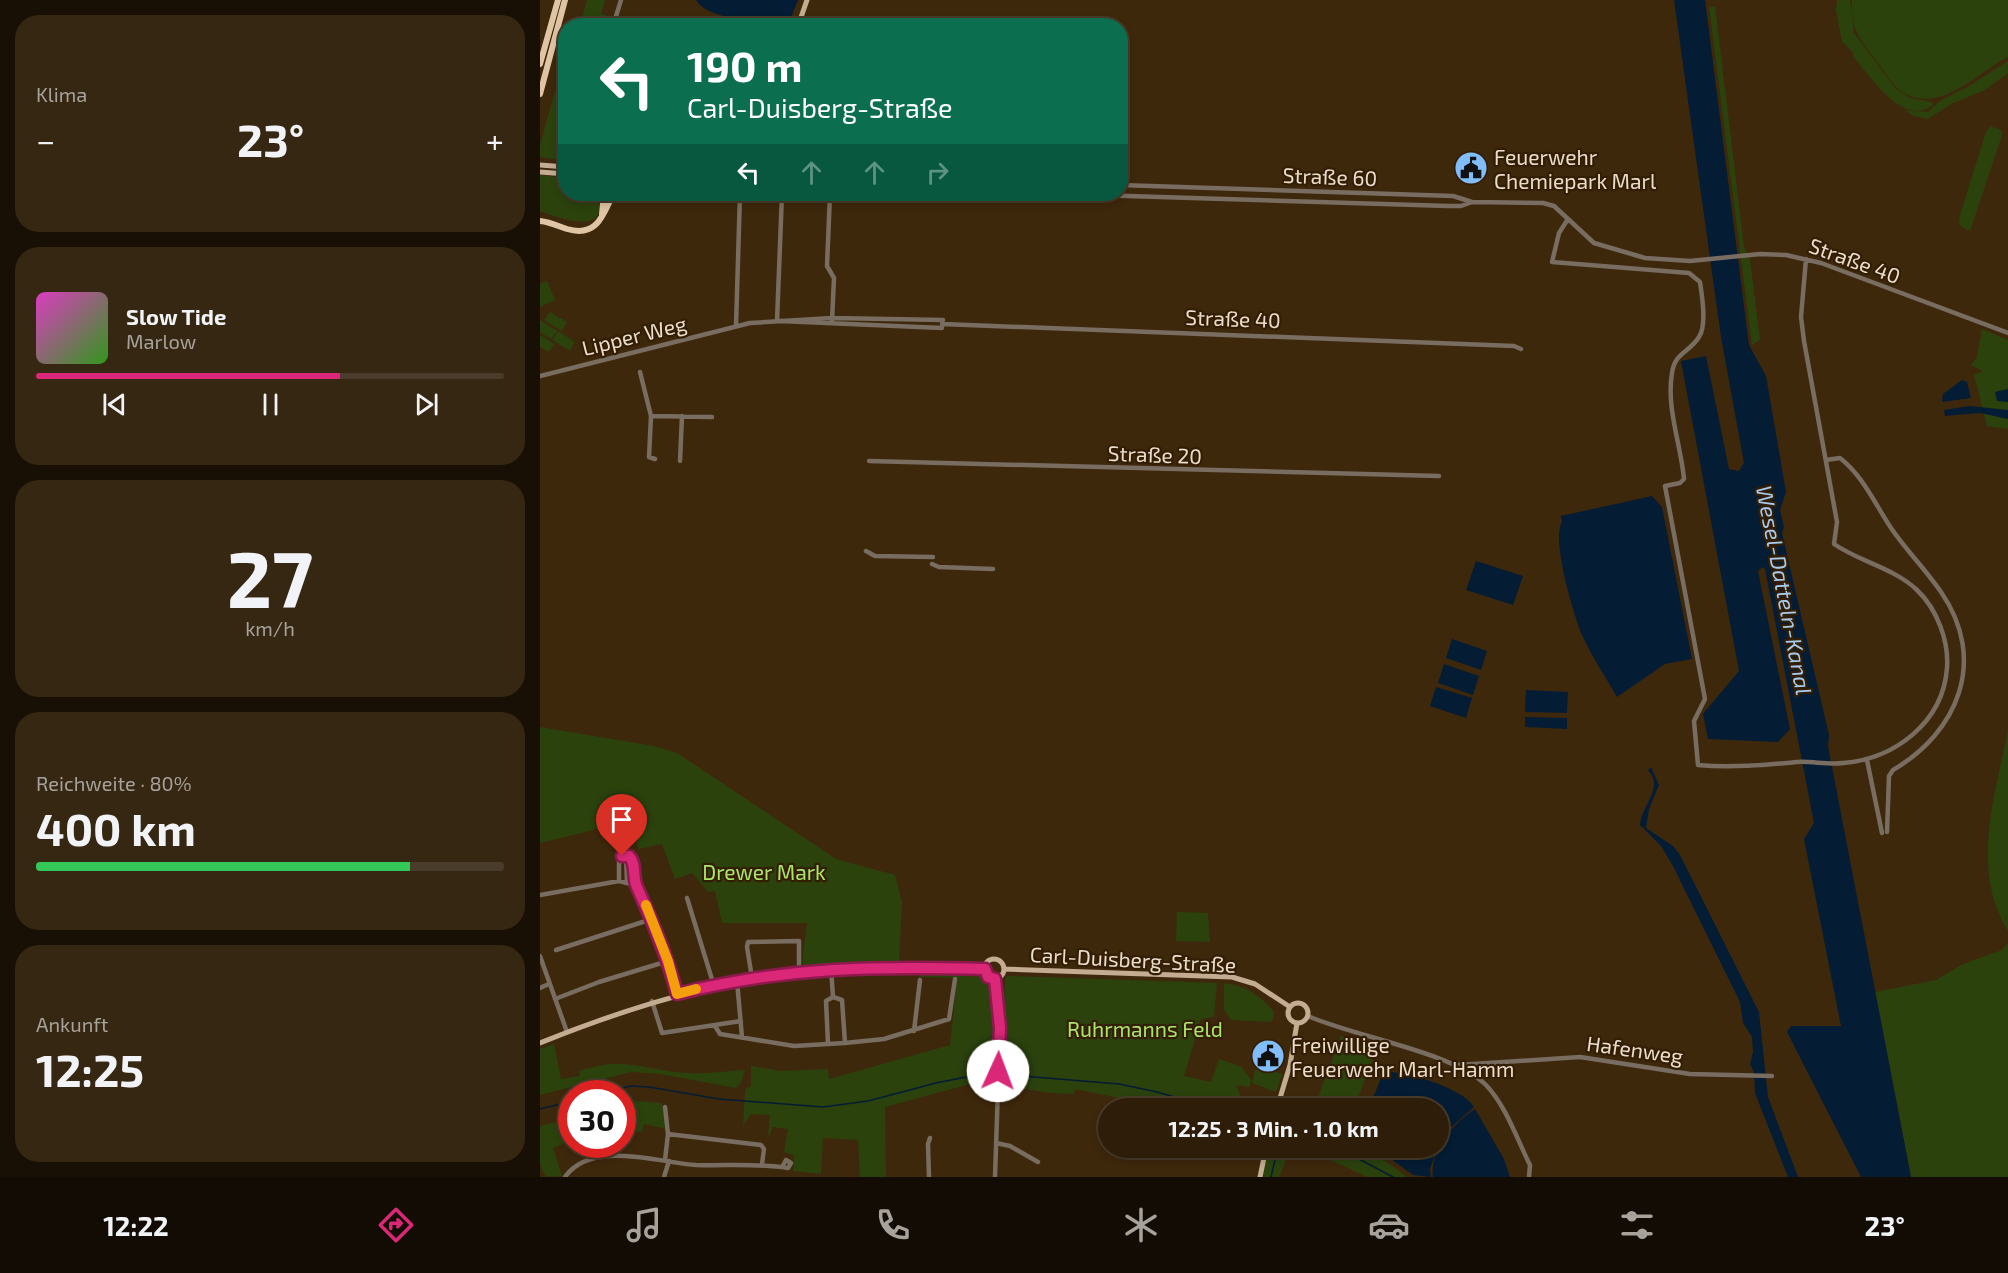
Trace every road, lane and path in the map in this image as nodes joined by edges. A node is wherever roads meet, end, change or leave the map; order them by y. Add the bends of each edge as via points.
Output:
1 (558, 0) edge
2 (565, 0) edge
3 (621, 0) edge
4 (807, 0) edge
5 (560, 18) edge
6 (615, 18) edge
7 (801, 18) edge
8 (558, 26) edge
9 (540, 64) edge
10 (540, 94) edge
11 (540, 165) edge
12 (558, 166) edge
13 (540, 172) edge
14 (558, 173) edge
15 (1128, 185) edge
16 (1128, 196) edge
17 (603, 201) edge
18 (605, 201) edge
19 (610, 201) edge
20 (740, 201) edge
21 (782, 201) edge
22 (830, 201) edge
23 (1472, 202) junction
24 (607, 209) junction
25 (540, 216) edge
26 (1568, 219) junction
27 (540, 220) edge
28 (1806, 259) junction
29 (777, 321) junction
30 (832, 321) junction
31 (942, 324) junction
32 (736, 326) junction
33 (2008, 333) edge
34 (1521, 349) dead end
35 (640, 372) dead end
36 (540, 376) edge
37 (651, 416) junction
38 (682, 416) junction
39 (712, 417) dead end
40 (654, 459) dead end
41 (1826, 460) junction
42 (680, 461) dead end
43 (869, 461) dead end
44 (1439, 476) dead end
45 (866, 551) dead end
46 (933, 557) dead end
47 (932, 564) dead end
48 (993, 568) dead end
49 (1867, 760) junction
50 (626, 856) junction
51 (619, 881) junction
52 (627, 882) junction
53 (635, 885) junction
54 (540, 896) edge
55 (687, 898) dead end
56 (652, 919) junction
57 (556, 950) dead end
58 (540, 957) edge
59 (668, 961) junction
60 (831, 968) junction
61 (985, 969) junction
62 (1004, 969) junction
63 (799, 971) junction
64 (752, 978) junction
65 (955, 979) dead end
66 (995, 979) junction
67 (920, 980) dead end
68 (737, 981) junction
69 (549, 984) junction
70 (714, 986) junction
71 (540, 988) edge
72 (677, 994) junction
73 (833, 997) junction
74 (555, 999) junction
75 (652, 1001) junction
76 (1290, 1007) junction
77 (1308, 1016) junction
78 (741, 1021) junction
79 (1297, 1023) junction
80 (715, 1026) junction
81 (915, 1031) junction
82 (567, 1032) junction
83 (742, 1037) junction
84 (540, 1042) edge
85 (845, 1043) junction
86 (828, 1044) junction
87 (1458, 1065) junction
88 (1769, 1076) dead end
89 (1280, 1098) edge
90 (665, 1107) dead end
91 (668, 1134) junction
92 (930, 1138) dead end
93 (996, 1143) junction
94 (1264, 1158) edge
95 (667, 1161) junction
96 (1038, 1162) dead end
97 (762, 1164) junction
98 (782, 1167) dead end
99 (565, 1177) edge
100 (664, 1177) edge
101 (928, 1177) edge
102 (995, 1177) edge
103 (1260, 1177) edge
104 (1529, 1177) edge

1 - 9 highway
2 - 5 highway
3 - 6 street
4 - 7 main road
8 - 10 highway
11 - 12 main road
13 - 14 main road
15 - 23 street, Straße 60 via 1453,196
16 - 23 street via 1448,206
17 - 25 highway via 600,217 586,227 570,227
18 - 24 highway
19 - 24 highway
20 - 32 street
21 - 29 street
22 - 30 street via 827,266 834,278
23 - 26 street, Straße 60 via 1538,203 1554,206
24 - 27 highway via 599,223 585,231
26 - 28 street, Straße 40 via 1588,239 1604,247 1652,260 1690,261 1760,254
26 - 49 street via 1559,232 1552,262 1689,273 1700,282 1701,333 1675,360 1671,383 1684,479 1665,486 1705,699 1694,721 1698,765 1839,764
28 - 33 street, Straße 40
28 - 41 street via 1801,317
29 - 30 street, Lipper Weg
29 - 32 street, Lipper Weg
30 - 31 street
30 - 31 street, Straße 40
31 - 34 street, Straße 40
32 - 36 street, Lipper Weg
35 - 37 street
37 - 38 street
37 - 40 street via 649,457
38 - 39 street
38 - 42 street
41 - 49 street via 1837,522 1833,544 1893,573 1916,589 1938,621 1946,646 1945,679 1932,713 1901,745
41 - 49 street via 1840,458 1875,498 1891,528 1942,593 1957,623 1962,644 1962,678 1948,721 1926,747 1889,776 1885,833
43 - 44 street, Straße 20
45 - 46 street via 875,556
47 - 48 street
50 - 51 street via 618,861
50 - 52 street
50 - 53 street via 633,860
51 - 52 street
51 - 54 street
52 - 53 street
53 - 56 street
55 - 70 street
56 - 57 street
56 - 59 street
58 - 69 street
59 - 72 street
59 - 74 street
60 - 61 main road
60 - 63 main road
60 - 73 street
61 - 62 main road via 994,959
61 - 66 main road via 988,977
62 - 66 main road
62 - 76 main road, Carl-Duisberg-Straße via 1233,977 1255,984
63 - 64 main road
63 - 64 street via 799,941 748,942
64 - 68 main road
65 - 81 street via 950,1019
66 - 93 street via 1000,1028
67 - 81 street
68 - 70 main road
68 - 78 street
69 - 71 street
69 - 74 street
70 - 72 main road
72 - 75 main road
73 - 85 street via 842,1000
73 - 86 street via 826,1001
74 - 82 street
75 - 80 street via 662,1033
75 - 82 main road
76 - 77 main road via 1302,1004
76 - 79 main road via 1289,1017
77 - 79 main road
77 - 87 street
78 - 80 street
78 - 83 street
79 - 89 main road
80 - 83 street via 720,1034
81 - 85 street
82 - 84 main road
83 - 86 street via 794,1046
85 - 86 street
87 - 88 street, Hafenweg via 1580,1057 1690,1074
87 - 104 street via 1486,1086 1499,1102 1530,1165
90 - 91 street
91 - 95 street
91 - 97 street via 761,1145
92 - 101 street
93 - 96 street via 1010,1146
93 - 102 street
94 - 103 main road
95 - 97 street via 692,1165
95 - 99 street via 610,1157 577,1166
95 - 100 street
97 - 98 street

